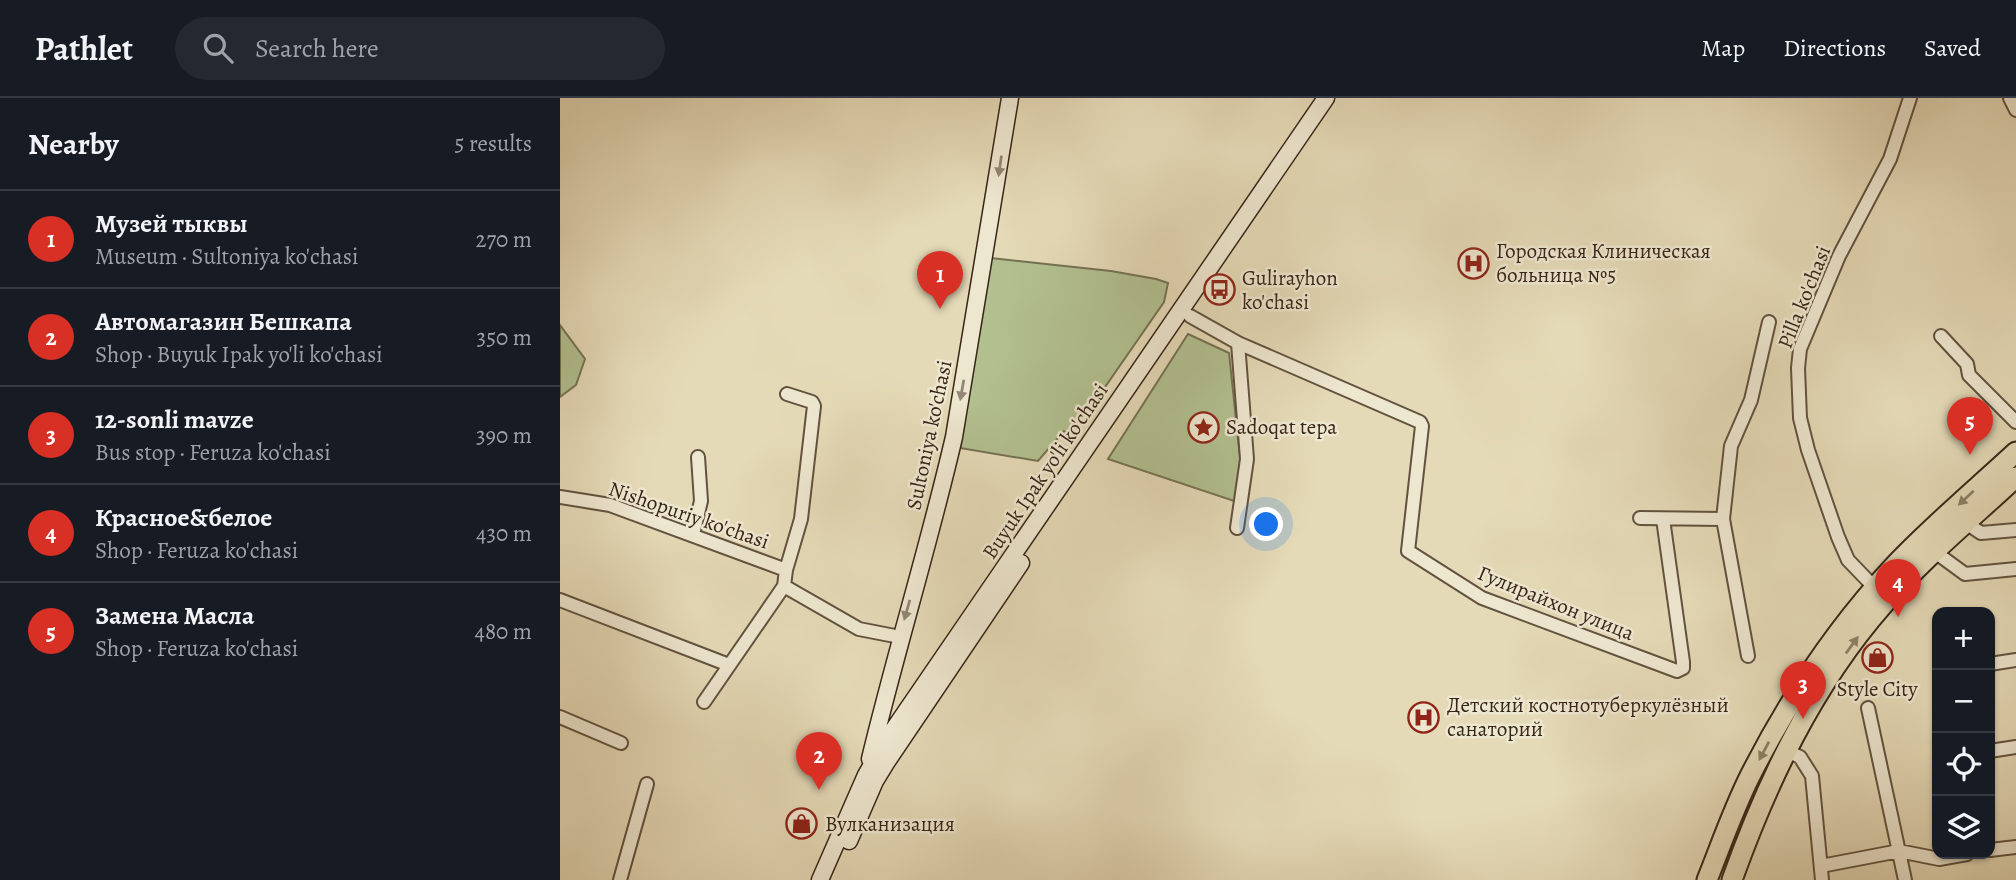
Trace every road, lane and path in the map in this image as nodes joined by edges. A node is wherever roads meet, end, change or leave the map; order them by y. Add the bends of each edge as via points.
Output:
1 (1010, 98) edge
2 (1326, 98) edge
3 (1337, 98) edge
4 (1910, 98) edge
5 (2010, 98) edge
6 (2016, 110) edge
7 (1186, 313) junction
8 (1769, 322) dead end
9 (1941, 336) dead end
10 (1238, 342) junction
11 (787, 394) dead end
12 (2016, 422) edge
13 (2014, 455) edge
14 (698, 457) dead end
15 (2016, 477) edge
16 (560, 497) edge
17 (1640, 518) dead end
18 (1663, 519) junction
19 (1723, 519) junction
20 (1966, 523) junction
21 (1237, 528) dead end
22 (2016, 530) edge
23 (693, 534) junction
24 (1935, 552) junction
25 (2016, 569) edge
26 (786, 570) junction
27 (784, 586) junction
28 (1875, 588) junction
29 (560, 600) edge
30 (900, 636) junction
31 (1748, 656) dead end
32 (2016, 660) edge
33 (1995, 663) edge
34 (729, 665) junction
35 (704, 702) dead end
36 (1868, 708) dead end
37 (560, 717) edge
38 (621, 743) dead end
39 (2016, 747) edge
40 (1995, 750) edge
41 (1787, 751) junction
42 (866, 775) junction
43 (647, 785) dead end
44 (2016, 847) edge
45 (1995, 849) edge
46 (1899, 850) junction
47 (1932, 858) edge
48 (1821, 866) junction
49 (620, 880) edge
50 (820, 880) edge
51 (832, 880) edge
52 (1707, 880) edge
53 (1732, 880) edge
54 (1822, 880) edge
55 (1905, 880) edge

1 -> 30 main road, Sultoniya ko'chasi via 954,437
2 - 7 main road, Buyuk Ipak yo'li ko'chasi
3 - 7 main road, Buyuk Ipak yo'li ko'chasi
4 - 28 street, Pilla ko'chasi via 1890,159 1839,256 1800,349 1798,368 1802,428 1838,537 1848,561
5 - 6 street
7 - 10 street
7 - 42 main road, Buyuk Ipak yo'li ko'chasi
7 - 51 main road, Buyuk Ipak yo'li ko'chasi via 886,763
8 - 19 street via 1751,400 1731,446
9 - 12 street via 1967,364 1969,375
10 - 18 street, Гулирайхон улица via 1420,422 1408,551 1482,598 1677,671 1683,662
10 - 21 street via 1247,459
11 - 26 street via 814,406 801,519
13 -> 28 main road
14 - 23 street via 701,501
15 - 20 main road
16 - 23 street, Nishopuriy ko'chasi via 610,505
17 - 18 street
18 - 19 street
19 - 31 street
20 - 22 street via 1981,533
20 - 24 main road
23 - 26 street, Nishopuriy ko'chasi
24 - 25 street via 1965,574
41 -> 24 main road via 1853,643
26 - 27 street, Nishopuriy ko'chasi
27 - 30 street via 859,629
27 - 34 street
28 -> 52 main road via 1775,730 1744,789
29 - 34 street
30 - 42 main road, Sultoniya ko'chasi
32 - 33 street
34 - 35 street
36 - 46 street
37 - 38 street
39 - 40 street
41 - 48 street via 1805,763 1812,776
41 - 53 main road
42 - 50 main road, Buyuk Ipak yo'li ko'chasi
43 - 49 street
44 - 45 street
46 - 47 street
46 - 48 street
46 - 55 street
48 - 54 street

